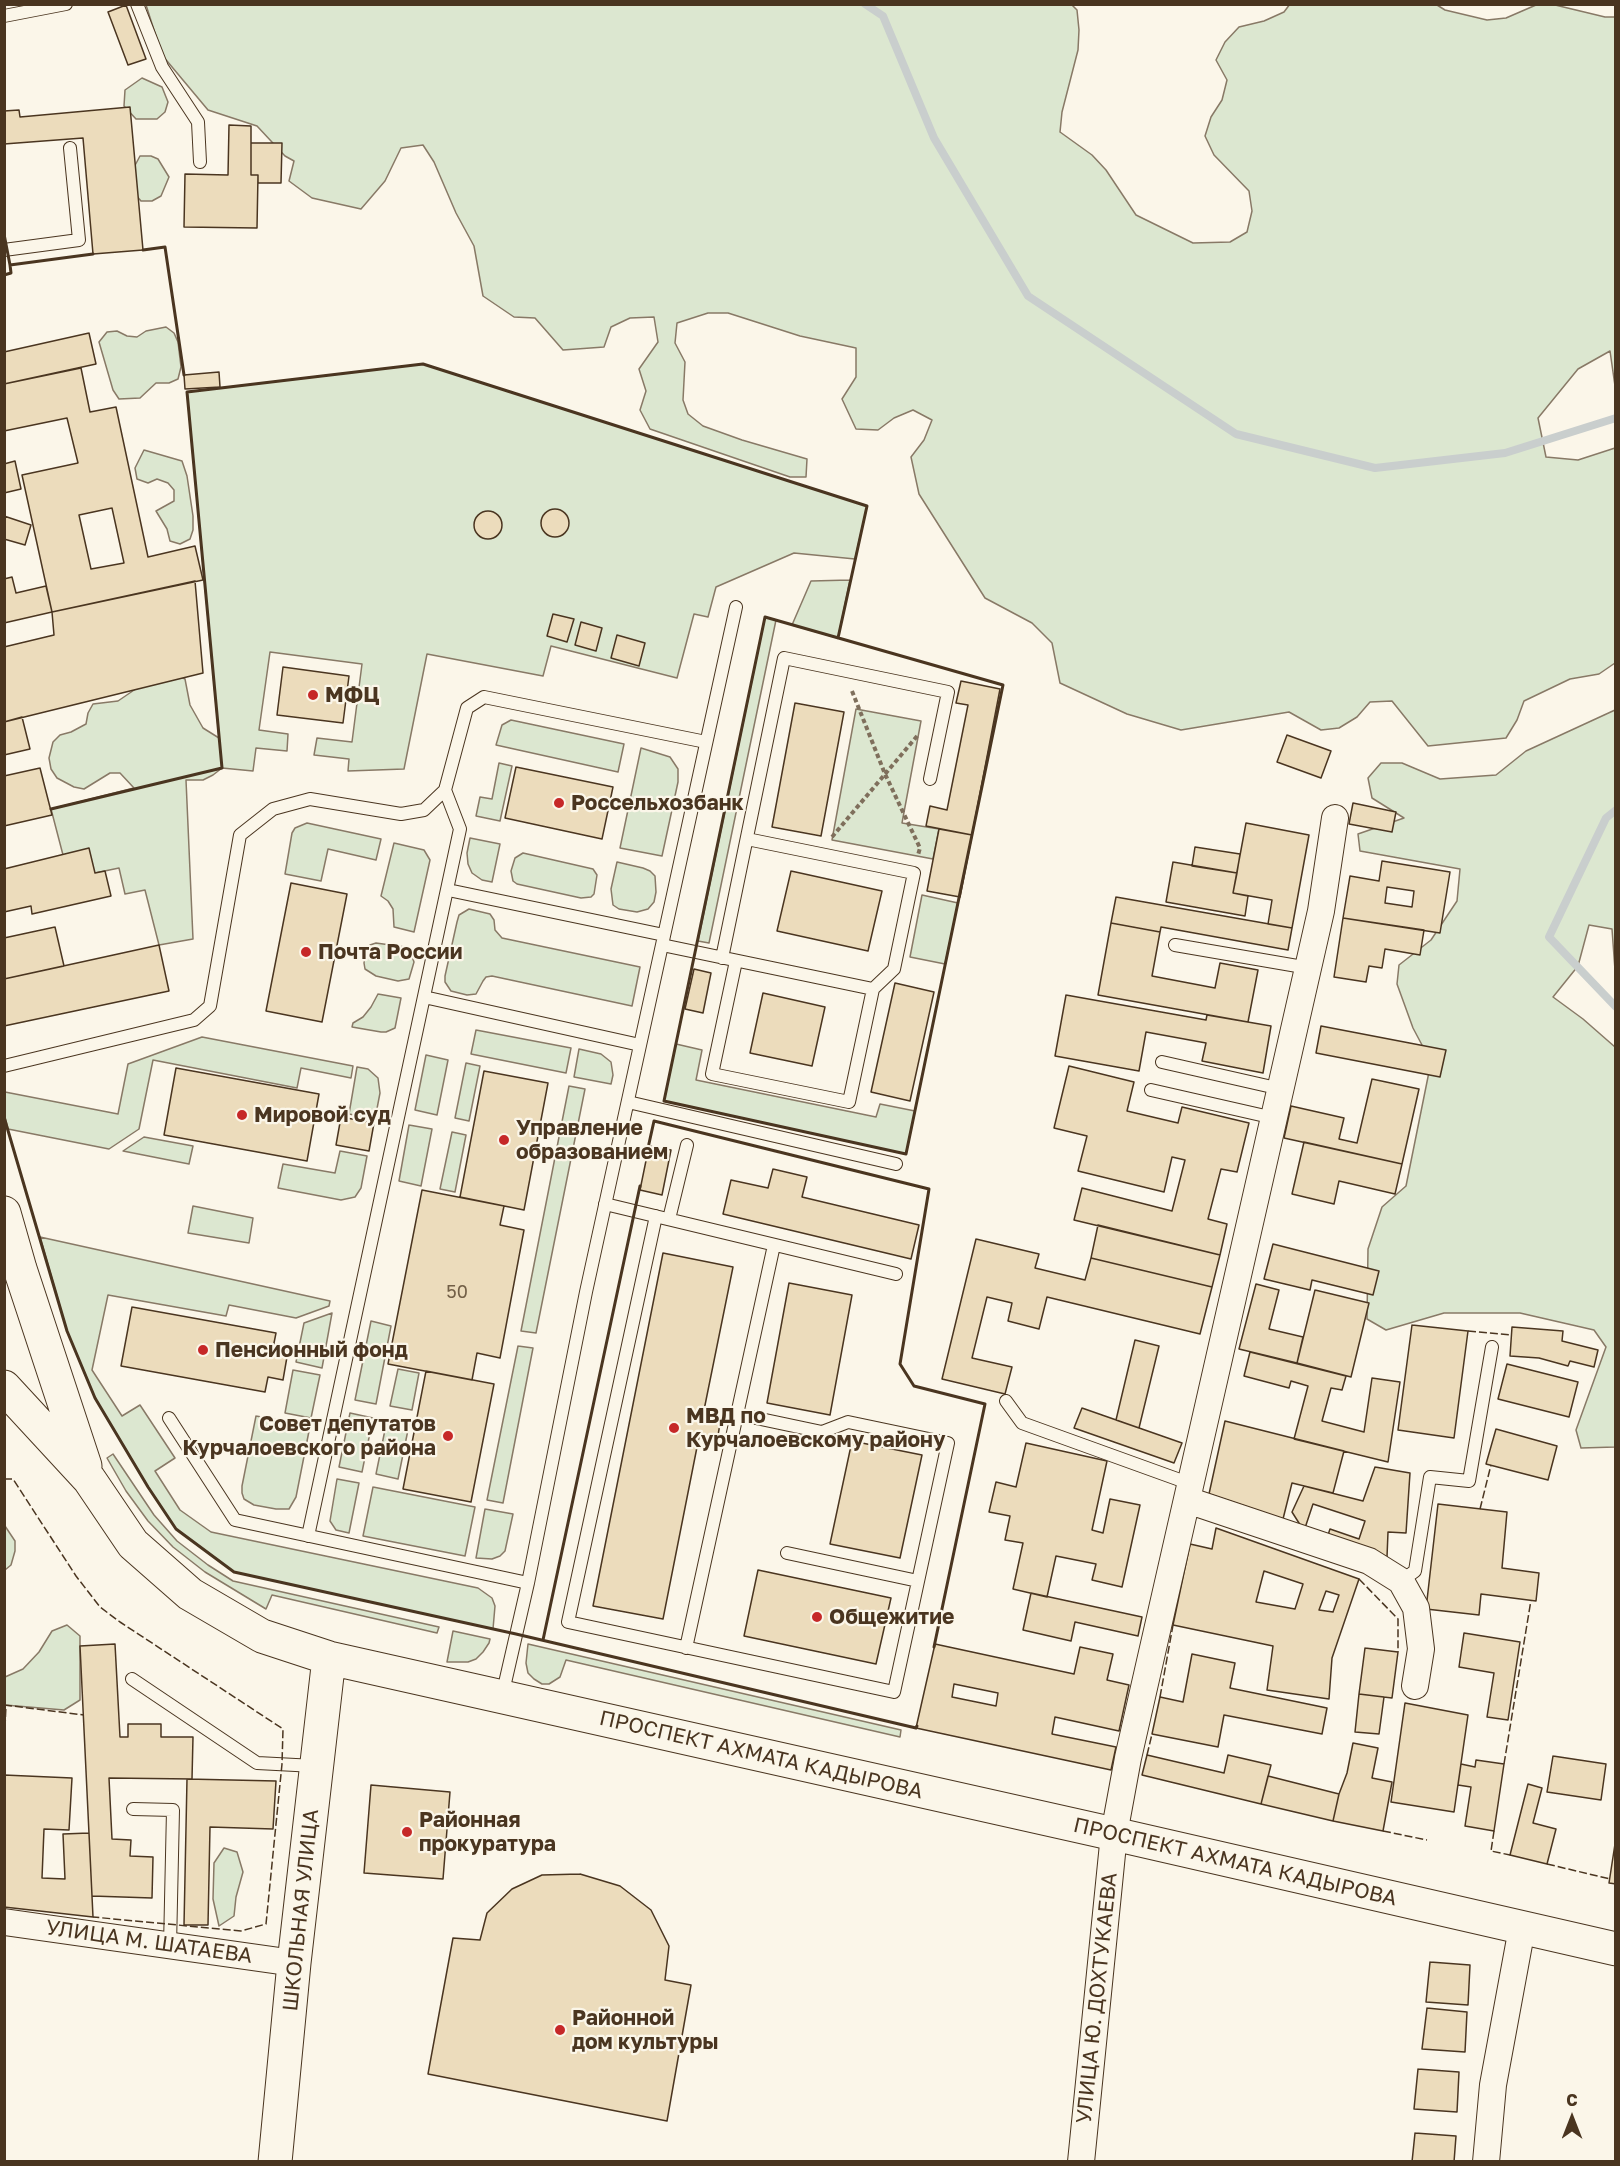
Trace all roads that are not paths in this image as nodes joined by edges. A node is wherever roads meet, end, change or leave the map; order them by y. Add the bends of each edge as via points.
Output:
1 (66, 4) edge
2 (137, 4) edge
3 (4, 16) edge
4 (70, 148) dead end
5 (200, 162) dead end
6 (4, 250) edge
7 (736, 607) dead end
8 (706, 742) junction
9 (930, 779) dead end
10 (445, 790) junction
11 (1335, 818) dead end
12 (747, 839) junction
13 (448, 890) junction
14 (663, 940) junction
15 (1175, 945) dead end
16 (722, 958) junction
17 (736, 961) junction
18 (1309, 968) junction
19 (873, 989) junction
20 (424, 997) junction
21 (640, 1045) junction
22 (1162, 1062) dead end
23 (4, 1066) edge
24 (1281, 1089) junction
25 (1151, 1090) dead end
26 (628, 1102) junction
27 (1274, 1118) junction
28 (687, 1145) dead end
29 (896, 1164) dead end
30 (605, 1204) junction
31 (4, 1213) edge
32 (656, 1216) junction
33 (669, 1219) junction
34 (774, 1245) junction
35 (896, 1274) dead end
36 (1492, 1347) dead end
37 (4, 1387) edge
38 (1006, 1401) dead end
39 (737, 1414) junction
40 (169, 1418) dead end
41 (89, 1479) junction
42 (1189, 1492) junction
43 (308, 1536) junction
44 (786, 1553) dead end
45 (918, 1581) junction
46 (1401, 1581) junction
47 (528, 1583) junction
48 (687, 1648) junction
49 (329, 1658) junction
50 (132, 1679) dead end
51 (1415, 1686) dead end
52 (502, 1697) junction
53 (317, 1766) junction
54 (133, 1809) dead end
55 (1114, 1834) junction
56 (4, 1922) edge
57 (1522, 1928) junction
58 (170, 1946) junction
59 (1616, 1949) edge
60 (294, 1963) junction
61 (275, 2162) edge
62 (1081, 2162) edge
63 (1486, 2162) edge

1 - 3 lane
2 - 5 lane via 162,67 198,122
4 - 6 lane via 79,240
7 - 8 lane
8 - 10 lane via 484,697 467,708
8 - 14 lane
9 - 12 lane via 948,692 784,658
10 - 13 lane via 460,829
10 - 23 lane via 424,810 401,814 310,799 273,809 240,835 210,1005 194,1020
11 - 18 street, УЛИЦА Ю. ДОХТУКАЕВА via 1322,911
12 - 16 lane
12 - 19 lane via 914,873 894,969
13 - 14 lane
13 - 20 lane
14 - 16 lane
14 - 21 lane
15 - 18 lane
16 - 17 lane
17 - 19 lane
17 - 19 lane via 712,1074 735,1079 849,1102
18 - 24 street, УЛИЦА Ю. ДОХТУКАЕВА
20 - 21 lane
20 - 43 lane
21 - 26 lane
22 - 24 lane
24 - 27 street, УЛИЦА Ю. ДОХТУКАЕВА
25 - 27 lane
26 - 29 lane
26 - 30 lane
27 - 42 street, УЛИЦА Ю. ДОХТУКАЕВА
28 - 33 lane
30 - 32 lane
30 - 47 lane
31 - 41 main road
32 - 33 lane
32 - 48 lane via 568,1622
33 - 34 lane
34 - 35 lane
34 - 39 lane
36 - 46 lane via 1469,1481 1430,1477 1415,1571
37 - 41 main road, ПРОСПЕКТ АХМАТА КАДЫРОВА
38 - 42 lane via 1022,1423
39 - 45 lane via 822,1432 848,1422 948,1443
39 - 48 lane
40 - 43 lane via 235,1520
41 - 49 main road, ПРОСПЕКТ АХМАТА КАДЫРОВА via 133,1544 190,1594 262,1636
42 - 46 street via 1369,1561
42 - 55 street, УЛИЦА Ю. ДОХТУКАЕВА
43 - 47 lane
44 - 45 lane
45 - 48 lane via 894,1692
46 - 51 street via 1416,1608 1421,1648
47 - 52 lane
49 - 52 main road, ПРОСПЕКТ АХМАТА КАДЫРОВА
49 - 53 main road, ШКОЛЬНАЯ УЛИЦА
50 - 53 lane via 257,1763
52 - 55 main road, ПРОСПЕКТ АХМАТА КАДЫРОВА
53 - 60 main road, ШКОЛЬНАЯ УЛИЦА
54 - 58 lane via 173,1810
55 - 57 main road, ПРОСПЕКТ АХМАТА КАДЫРОВА
55 - 62 street, УЛИЦА Ю. ДОХТУКАЕВА
56 - 58 street, УЛИЦА М. ШАТАЕВА
57 - 59 main road, ПРОСПЕКТ АХМАТА КАДЫРОВА
57 - 63 street via 1493,2085
58 - 60 street, УЛИЦА М. ШАТАЕВА
60 - 61 main road, ШКОЛЬНАЯ УЛИЦА

